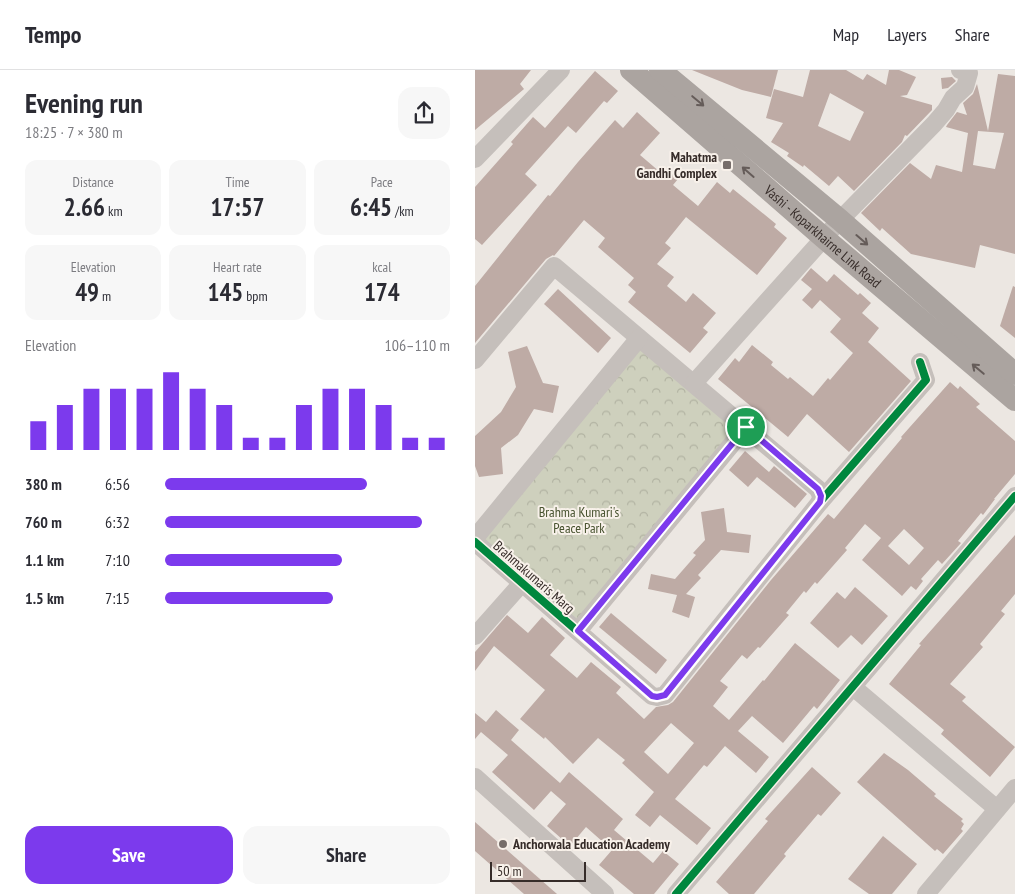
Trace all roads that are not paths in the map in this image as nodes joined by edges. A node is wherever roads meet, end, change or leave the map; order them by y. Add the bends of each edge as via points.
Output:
1 (561, 70) edge
2 (631, 70) edge
3 (660, 70) edge
4 (960, 70) edge
5 (475, 159) edge
6 (840, 220) junction
7 (824, 238) junction
8 (639, 338) junction
9 (475, 360) edge
10 (920, 362) dead end
11 (1015, 374) edge
12 (694, 384) junction
13 (1015, 400) edge
14 (746, 427) junction
15 (1015, 496) edge
16 (820, 502) junction
17 (475, 538) edge
18 (475, 542) edge
19 (522, 582) junction
20 (578, 631) junction
21 (475, 636) edge
22 (853, 686) junction
23 (475, 777) edge
24 (1015, 788) edge
25 (997, 810) junction
26 (605, 894) edge
27 (676, 894) edge
28 (926, 894) edge

1 - 5 street
7 -> 2 main road, Vashi - Koparkhairne Link Road
3 -> 6 main road, Vashi - Koparkhairne Link Road
4 - 6 street via 969,73 965,86 946,110
6 - 7 street
6 -> 11 main road, Vashi - Koparkhairne Link Road
7 - 12 street
13 -> 7 main road, Vashi - Koparkhairne Link Road
8 - 9 street via 554,266
8 - 12 street
8 - 17 street
10 - 16 street, Brahmakumaris Marg via 926,380
12 - 14 street
14 - 16 street via 818,489
14 - 20 street
15 - 22 street
16 - 20 street, Brahmakumaris Marg via 665,695 652,696
18 - 19 street, Brahmakumaris Marg
19 - 20 street, Brahmakumaris Marg
19 - 21 street
22 - 25 street
22 - 27 street
23 - 26 street
24 - 25 street
25 - 28 street

